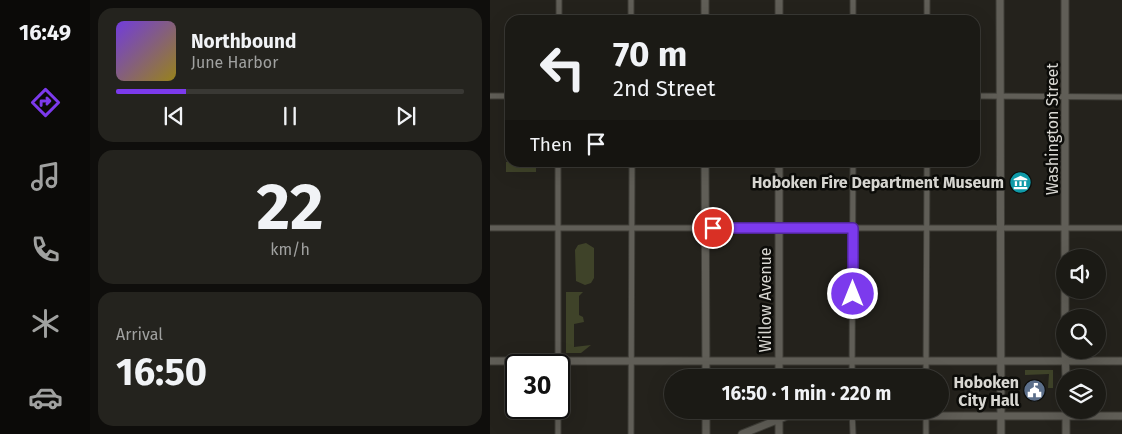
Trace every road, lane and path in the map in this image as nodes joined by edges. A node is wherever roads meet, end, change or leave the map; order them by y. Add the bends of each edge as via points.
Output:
1 (559, 0) edge
2 (631, 0) edge
3 (705, 0) edge
4 (779, 0) edge
5 (853, 0) edge
6 (926, 0) edge
7 (1000, 0) edge
8 (1065, 0) edge
9 (559, 15) edge
10 (631, 15) edge
11 (705, 15) edge
12 (779, 15) edge
13 (853, 15) edge
14 (927, 15) edge
15 (490, 96) edge
16 (505, 96) edge
17 (980, 96) edge
18 (1001, 96) junction
19 (1066, 96) junction
20 (1122, 97) edge
21 (558, 167) edge
22 (632, 167) edge
23 (705, 167) edge
24 (779, 167) edge
25 (853, 167) edge
26 (927, 167) edge
27 (490, 228) edge
28 (558, 228) junction
29 (632, 228) junction
30 (705, 228) junction
31 (853, 228) junction
32 (927, 228) junction
33 (1001, 228) junction
34 (1066, 228) junction
35 (1122, 228) edge
36 (779, 229) junction
37 (1066, 249) edge
38 (558, 354) edge
39 (490, 361) edge
40 (505, 361) edge
41 (631, 361) junction
42 (706, 361) junction
43 (852, 361) junction
44 (1122, 361) edge
45 (779, 362) junction
46 (926, 362) junction
47 (1000, 362) junction
48 (1066, 362) junction
49 (570, 363) edge
50 (706, 369) edge
51 (779, 369) edge
52 (852, 369) edge
53 (926, 369) edge
54 (1066, 369) edge
55 (1056, 414) edge
56 (949, 415) edge
57 (1106, 415) edge
58 (1122, 416) edge
59 (1001, 417) junction
60 (558, 419) edge
61 (706, 419) edge
62 (769, 419) edge
63 (778, 419) edge
64 (852, 419) edge
65 (926, 419) edge
66 (1066, 419) edge
67 (558, 434) edge
68 (631, 434) edge
69 (706, 434) edge
70 (742, 434) edge
71 (779, 434) edge
72 (853, 434) edge
73 (926, 434) edge
74 (1002, 434) edge
75 (1066, 434) edge

1 - 9 street
2 - 10 street
3 - 11 street
4 - 12 street
5 - 13 street
6 - 14 street
7 - 18 street
8 - 19 street, Washington Street
15 - 16 street
17 - 18 street
18 - 19 street
18 - 33 street
19 - 20 street
19 - 34 street, Washington Street
21 - 28 street
22 - 29 street
23 - 30 street
24 - 36 street, Willow Avenue
25 - 31 street
26 - 32 street
27 - 28 street
28 - 29 street
28 - 38 street
29 - 30 street
29 - 41 street
30 - 36 street
30 - 42 street
31 - 32 street
31 - 36 street
31 - 43 street
32 - 33 street
32 - 46 street
33 - 34 street
33 - 47 street
34 - 35 street
34 - 37 street, Washington Street
36 - 45 street, Willow Avenue
39 - 40 street
41 - 42 street
41 - 49 street
41 - 68 street
42 - 45 street
42 - 50 street
43 - 45 street
43 - 46 street
43 - 52 street
44 - 48 street
45 - 51 street, Willow Avenue
46 - 47 street
46 - 53 street
47 - 48 street
47 - 59 street
48 - 54 street
55 - 59 street
56 - 59 street
57 - 58 street
59 - 74 street
60 - 67 street
61 - 69 street
62 - 70 street
63 - 71 street
64 - 72 street
65 - 73 street
66 - 75 street

